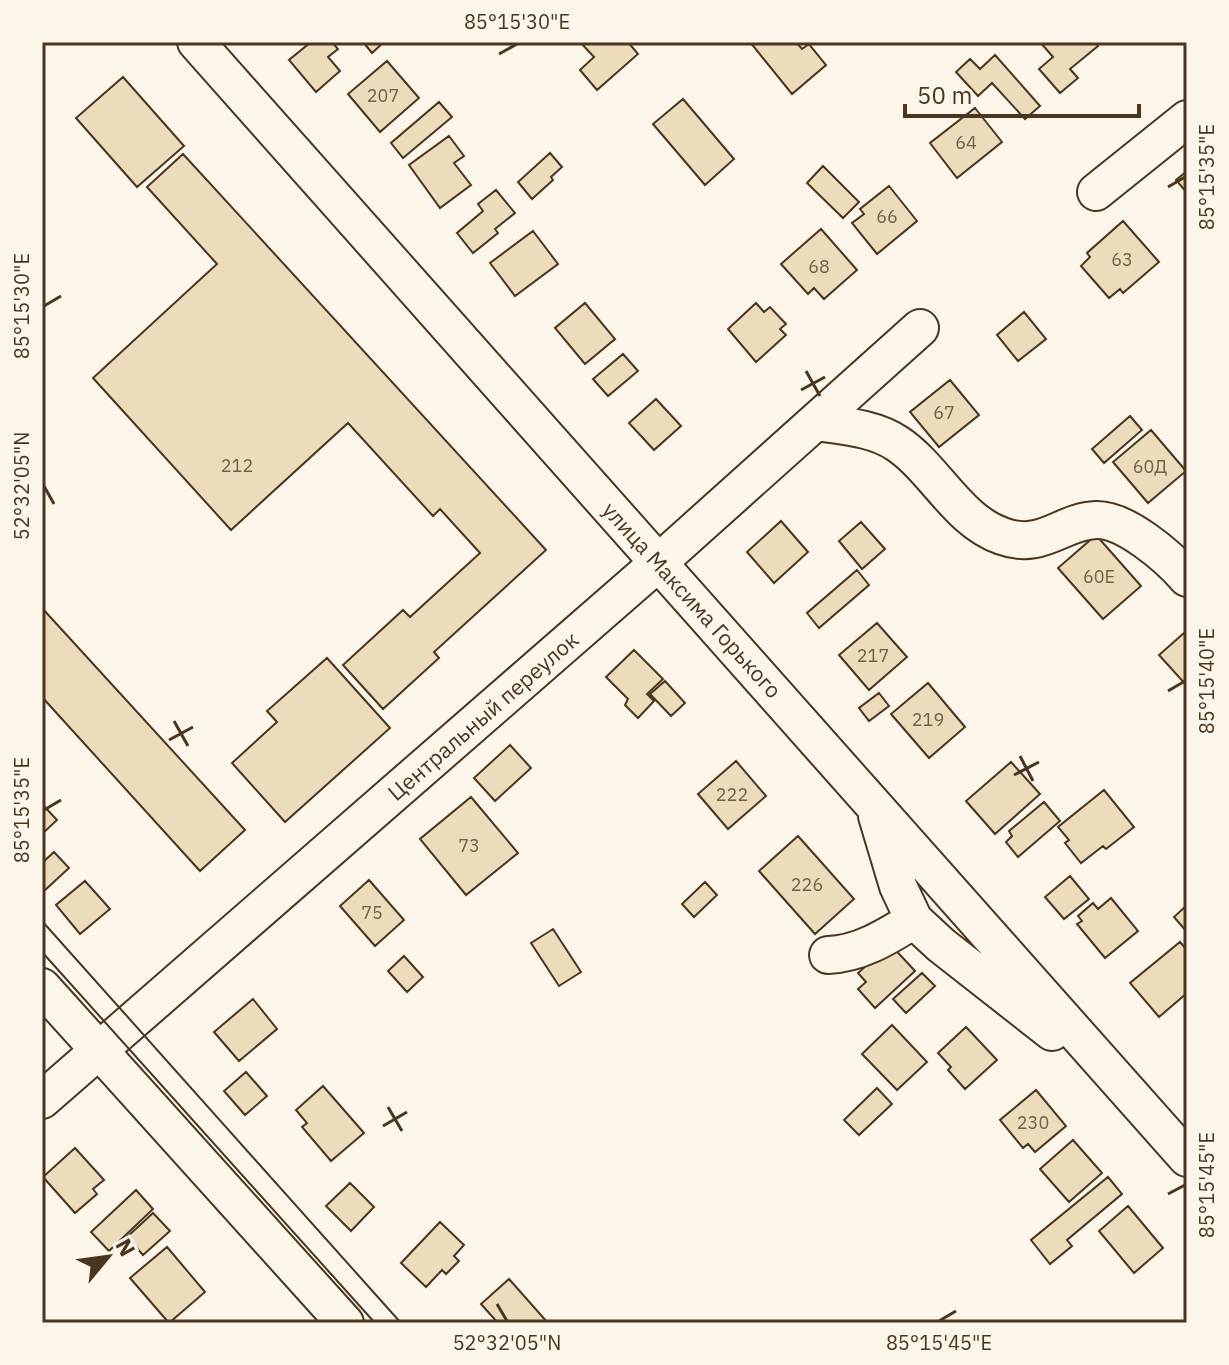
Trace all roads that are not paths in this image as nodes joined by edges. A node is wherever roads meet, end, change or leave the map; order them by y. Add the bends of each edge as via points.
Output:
1 (196, 42) edge
2 (1187, 119) edge
3 (1096, 192) dead end
4 (920, 328) dead end
5 (816, 422) junction
6 (658, 563) junction
7 (1187, 578) edge
8 (875, 806) junction
9 (914, 920) junction
10 (828, 955) dead end
11 (42, 987) edge
12 (99, 1050) junction
13 (1116, 1077) junction
14 (42, 1100) edge
15 (1187, 1158) edge
16 (345, 1323) edge

1 - 6 street, улица Максима Горького
2 - 3 street
4 - 5 street, Центральный переулок
5 - 6 street, Центральный переулок
5 - 7 street via 876,433 897,443 977,521 1000,536 1042,538 1086,522 1106,521 1149,544
6 - 8 street, улица Максима Горького
6 - 12 street, Центральный переулок
8 - 9 street via 898,886
8 - 13 street, улица Максима Горького
9 - 10 street via 869,945
9 - 13 street
11 - 12 street
12 - 14 street, Центральный переулок
12 - 16 street
13 - 15 street, улица Максима Горького

